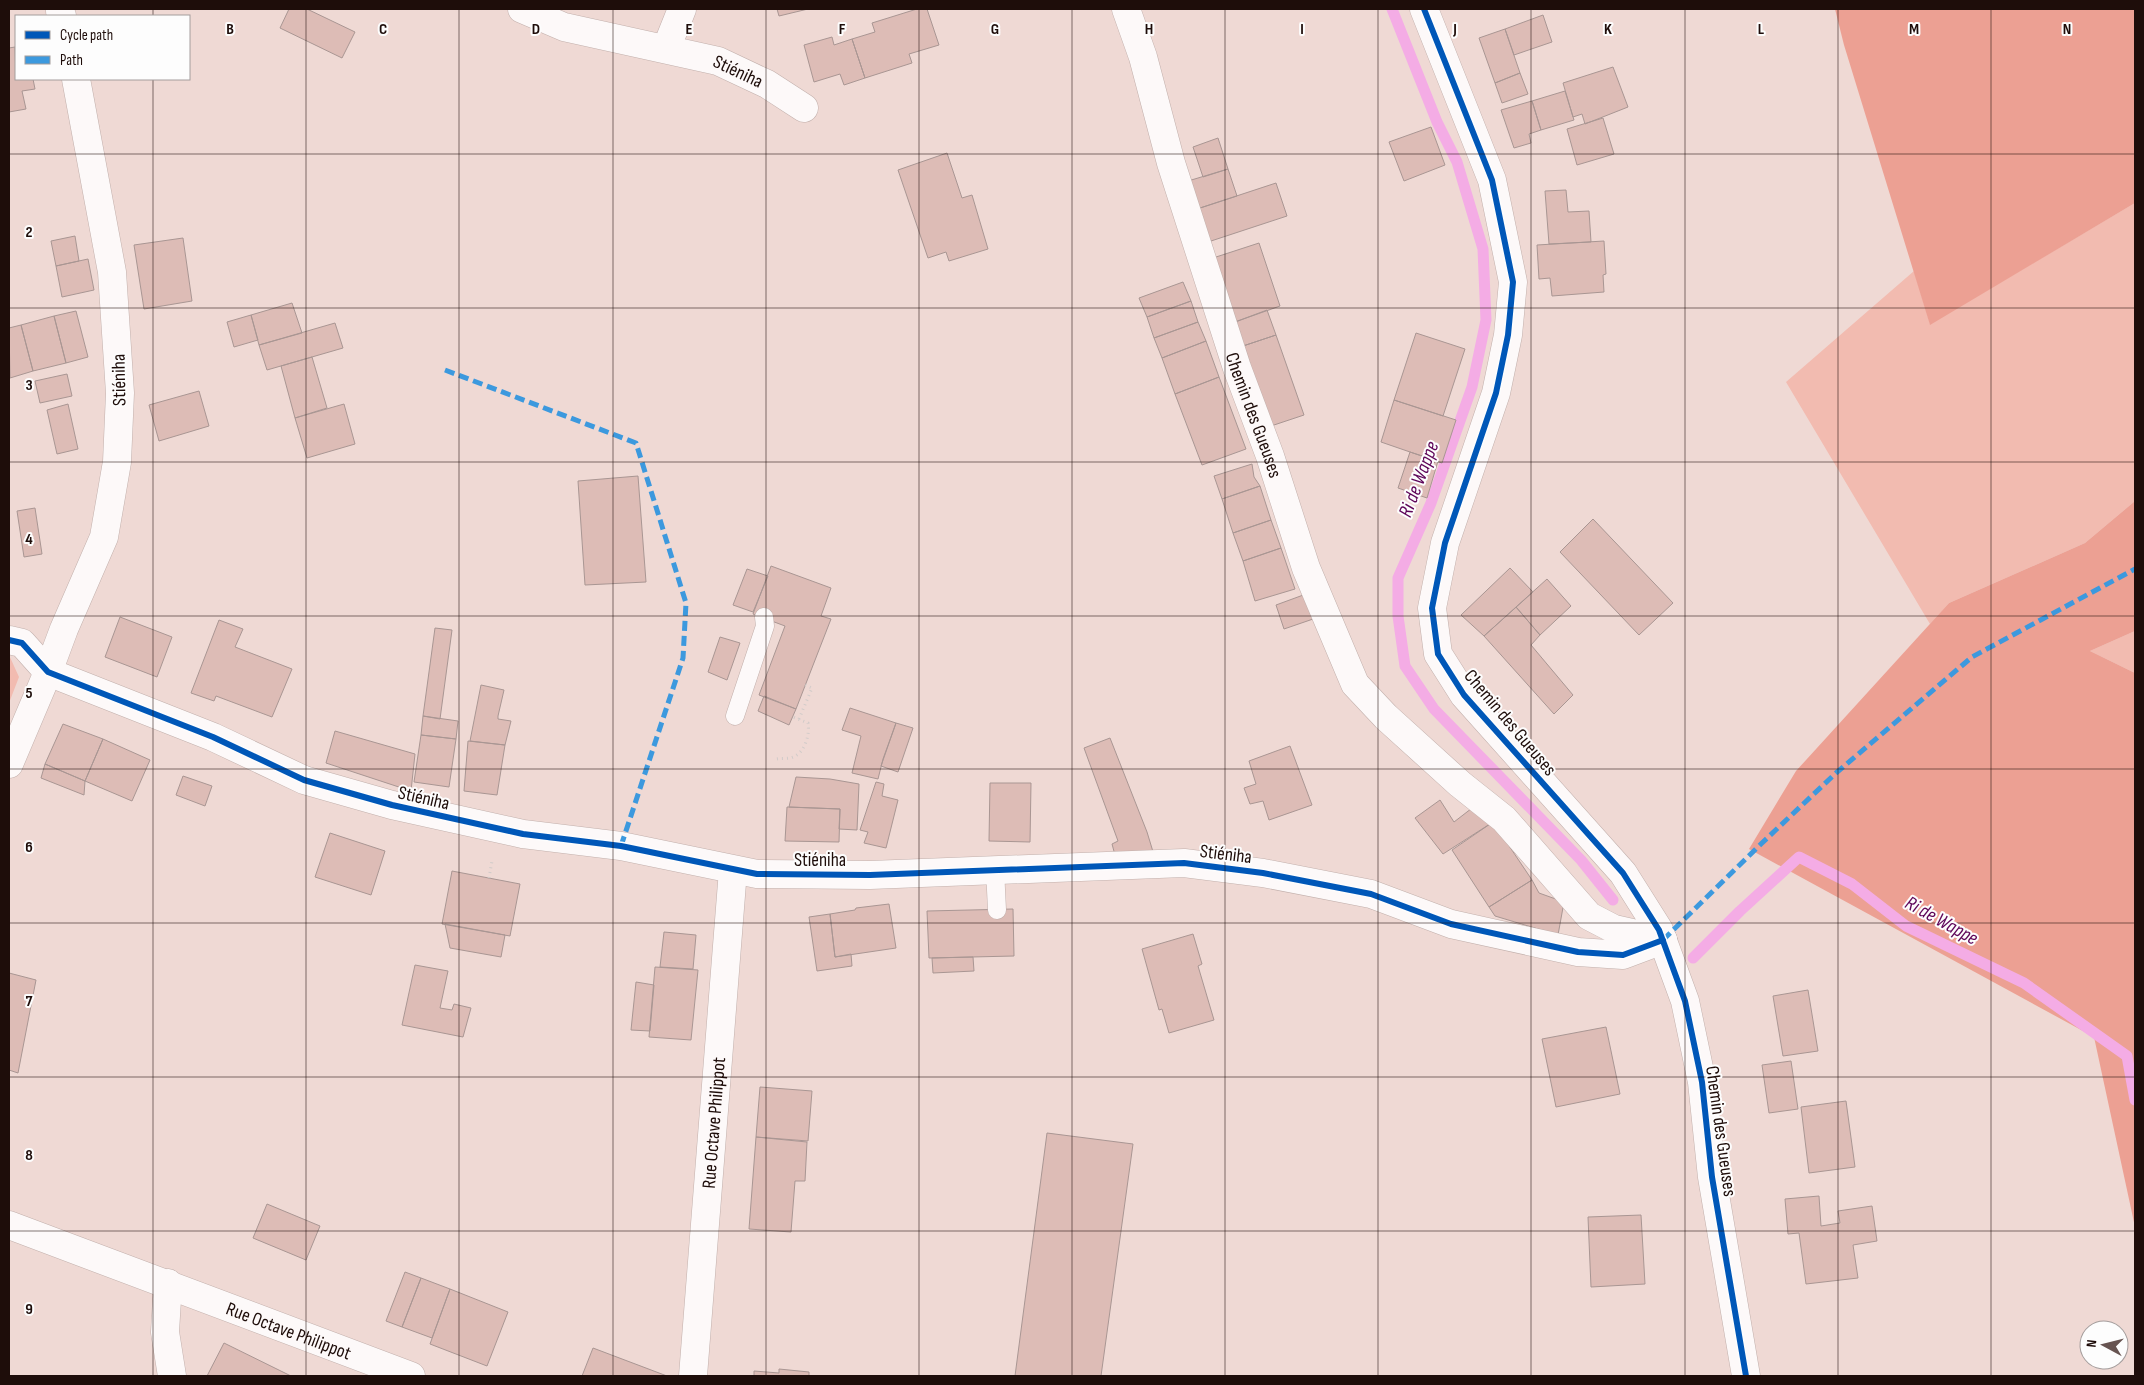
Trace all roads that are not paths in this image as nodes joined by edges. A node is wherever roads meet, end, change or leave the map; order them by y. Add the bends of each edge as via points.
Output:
1 (522, 9) edge
2 (682, 9) edge
3 (1126, 9) edge
4 (1424, 9) edge
5 (666, 49) junction
6 (76, 80) edge
7 (804, 108) dead end
8 (768, 622) dead end
9 (9, 640) edge
10 (48, 672) junction
11 (735, 716) dead end
12 (9, 764) edge
13 (733, 870) junction
14 (995, 870) junction
15 (997, 910) dead end
16 (1663, 940) junction
17 (9, 1224) edge
18 (168, 1283) junction
19 (172, 1376) edge
20 (411, 1376) edge
21 (693, 1376) edge
22 (1746, 1376) edge

1 - 5 street, Stiéniha via 564,27
2 - 5 street
3 - 16 street, Chemin des Gueuses via 1237,368 1306,568 1355,684 1386,718 1504,819 1589,916 1614,929
4 - 16 street, Chemin des Gueuses via 1492,180 1513,282 1508,335 1496,393 1445,543 1432,608 1438,654 1464,695 1623,873
5 - 7 street, Stiéniha via 718,61 767,84
6 - 10 street, Stiéniha via 112,272 120,392 117,462 104,537
8 - 11 lane
9 - 10 street, Stiéniha via 22,642
10 - 12 street, Stiéniha
10 - 13 street, Stiéniha via 213,737 304,780 392,805 523,834 621,846
13 - 14 street, Stiéniha via 757,874 870,875
13 - 21 street, Rue Octave Philippot
14 - 15 lane
14 - 16 street, Stiéniha via 1184,863 1263,873 1371,894 1451,924 1578,952 1623,955
16 - 22 street, Chemin des Gueuses via 1685,1001 1702,1082 1712,1176
17 - 18 street, Rue Octave Philippot
18 - 19 street via 165,1332
18 - 20 street, Rue Octave Philippot

